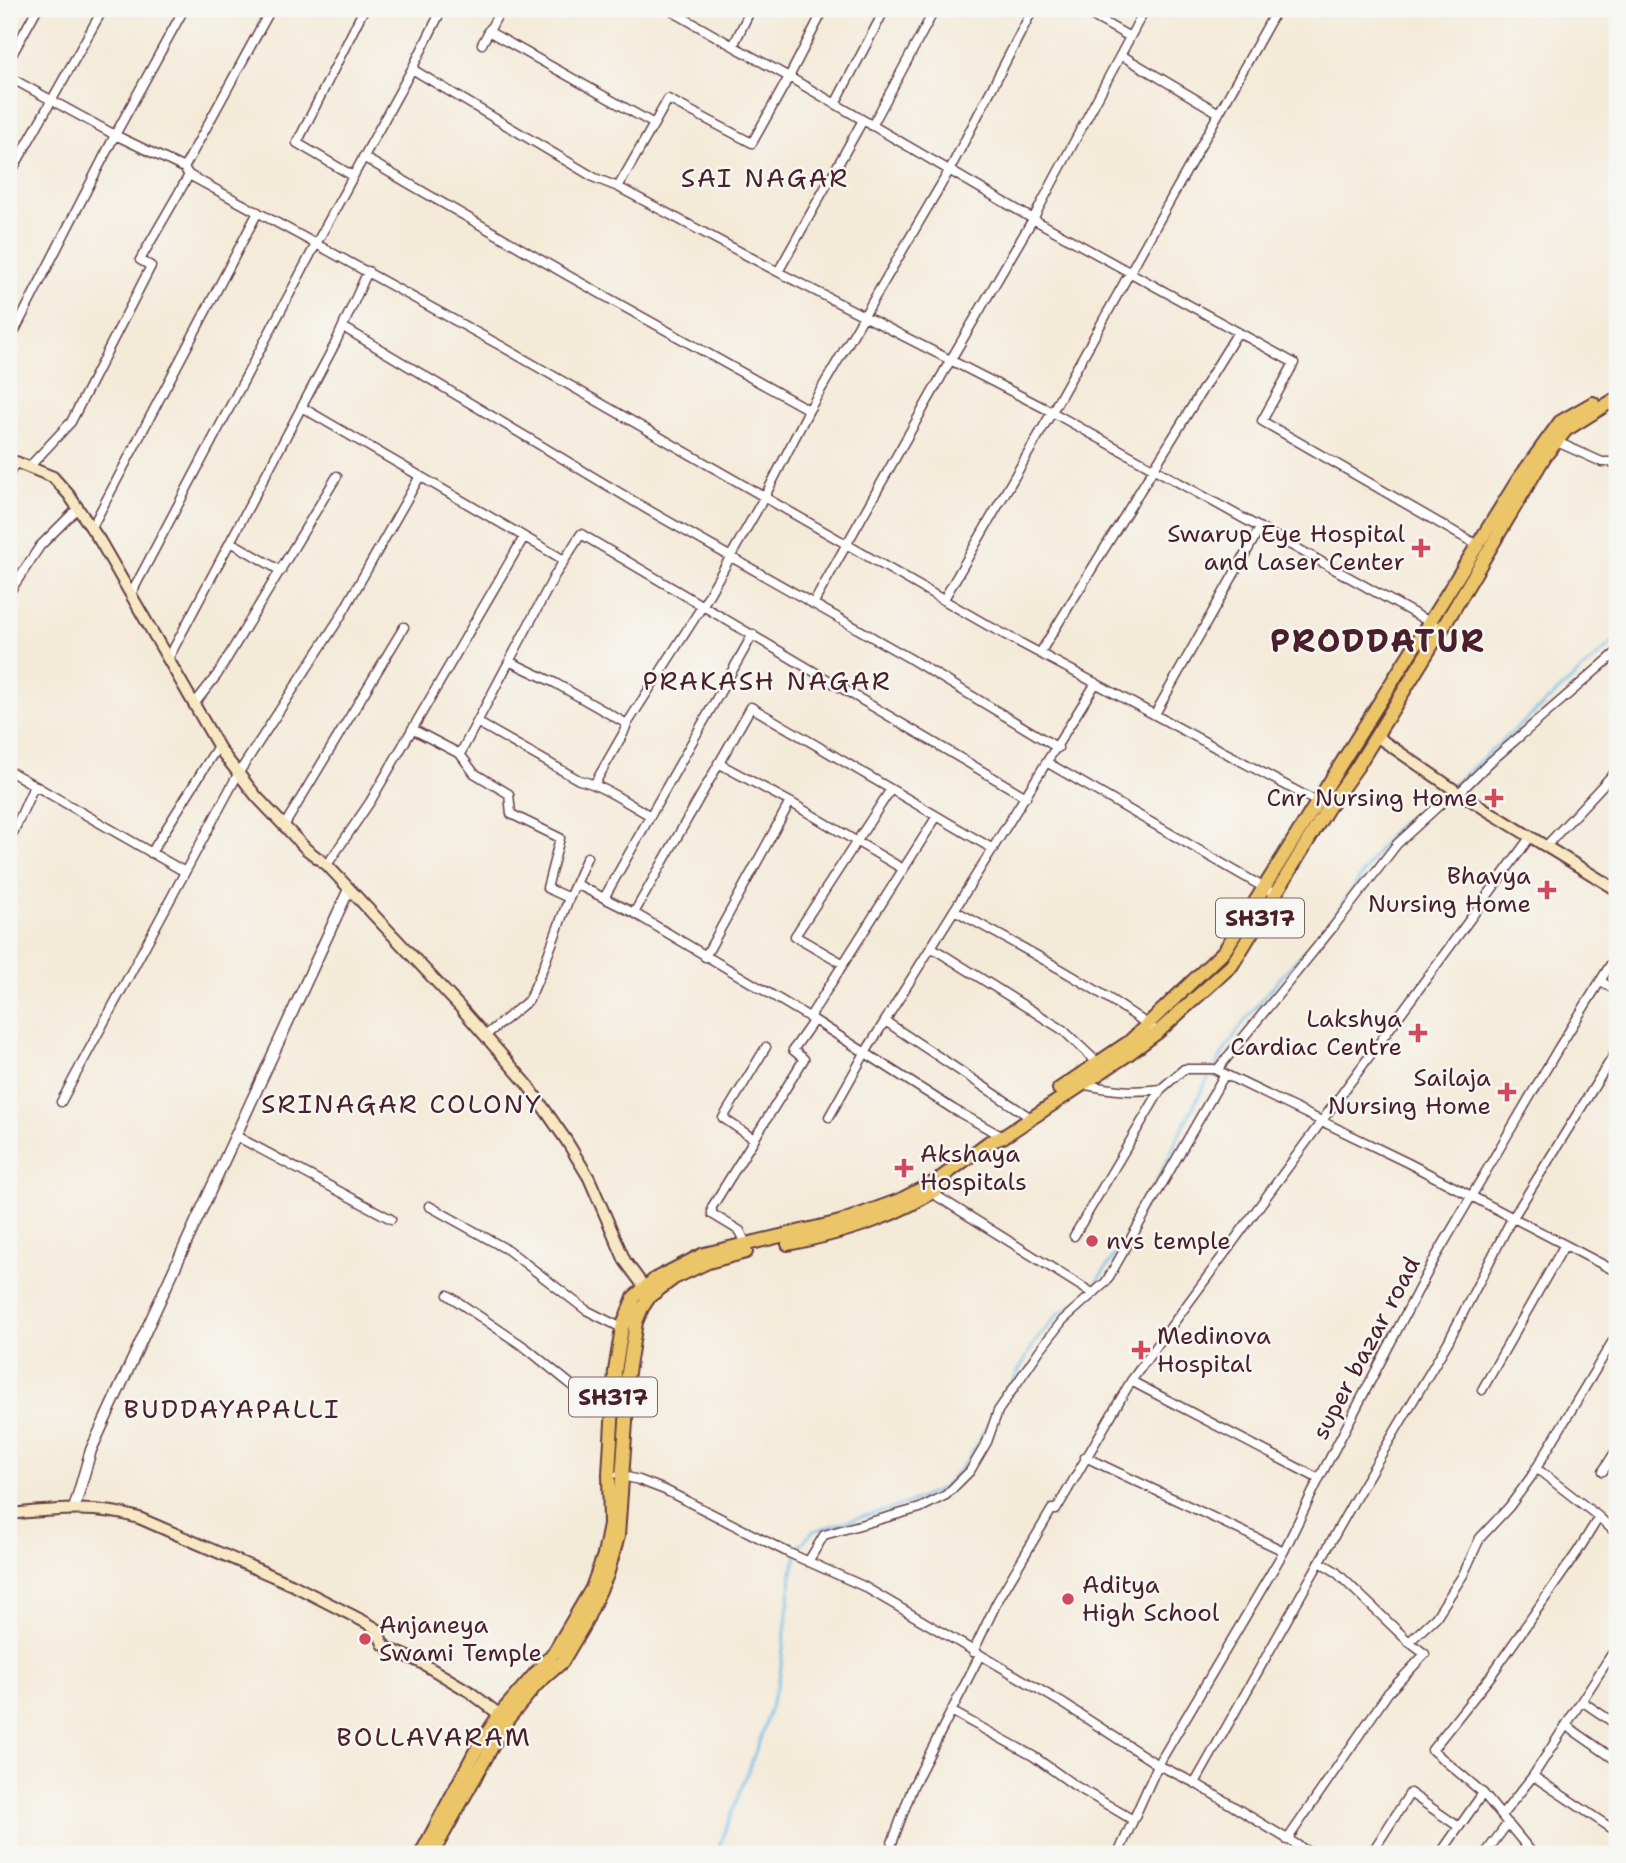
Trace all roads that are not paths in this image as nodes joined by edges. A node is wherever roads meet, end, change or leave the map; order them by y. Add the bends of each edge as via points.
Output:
1 (37, 9) edge
2 (103, 9) edge
3 (184, 9) edge
4 (271, 9) edge
5 (364, 9) edge
6 (442, 9) edge
7 (501, 9) edge
8 (751, 9) edge
9 (824, 9) edge
10 (885, 9) edge
11 (935, 9) edge
12 (1033, 9) edge
13 (1080, 9) edge
14 (1145, 9) edge
15 (1277, 9) edge
16 (674, 10) edge
17 (488, 31) junction
18 (1130, 37) junction
19 (482, 44) dead end
20 (733, 46) junction
21 (1121, 55) junction
22 (9, 60) edge
23 (412, 69) junction
24 (9, 77) edge
25 (789, 77) junction
26 (50, 101) junction
27 (835, 104) junction
28 (1219, 113) junction
29 (863, 120) junction
30 (654, 124) junction
31 (872, 126) junction
32 (115, 135) junction
33 (363, 157) junction
34 (186, 171) junction
35 (949, 171) junction
36 (9, 176) edge
37 (353, 176) junction
38 (618, 187) junction
39 (258, 212) junction
40 (1033, 219) junction
41 (316, 244) junction
42 (368, 271) junction
43 (778, 272) junction
44 (1130, 272) junction
45 (865, 317) junction
46 (343, 327) junction
47 (1238, 332) junction
48 (9, 342) edge
49 (950, 361) junction
50 (1617, 390) edge
51 (1617, 398) edge
52 (303, 408) junction
53 (810, 411) junction
54 (1052, 412) junction
55 (1556, 442) junction
56 (12, 462) edge
57 (1617, 462) edge
58 (29, 467) junction
59 (1153, 469) junction
60 (9, 474) edge
61 (337, 476) dead end
62 (420, 476) junction
63 (765, 496) junction
64 (77, 509) junction
65 (1260, 528) junction
66 (91, 529) junction
67 (524, 537) junction
68 (231, 542) junction
69 (848, 543) junction
70 (1483, 548) junction
71 (731, 557) junction
72 (564, 560) junction
73 (281, 571) junction
74 (9, 593) edge
75 (131, 594) junction
76 (944, 599) junction
77 (813, 604) junction
78 (703, 605) junction
79 (1429, 622) junction
80 (404, 627) dead end
81 (1442, 629) junction
82 (753, 634) junction
83 (1617, 652) edge
84 (1040, 653) junction
85 (168, 659) junction
86 (511, 662) junction
87 (1096, 683) junction
88 (195, 703) junction
89 (1155, 714) junction
90 (477, 722) junction
91 (627, 724) junction
92 (412, 729) junction
93 (1376, 736) junction
94 (218, 746) junction
95 (1058, 748) junction
96 (460, 754) junction
97 (718, 763) junction
98 (1048, 763) junction
99 (1617, 770) edge
100 (13, 774) dead end
101 (238, 774) junction
102 (595, 783) junction
103 (34, 786) junction
104 (891, 789) junction
105 (1460, 793) junction
106 (1026, 797) junction
107 (790, 802) junction
108 (1323, 805) junction
109 (649, 815) junction
110 (937, 816) junction
111 (284, 825) junction
112 (1531, 836) junction
113 (9, 842) edge
114 (857, 842) junction
115 (1546, 846) junction
116 (993, 849) junction
117 (151, 853) junction
118 (587, 857) dead end
119 (327, 865) junction
120 (903, 869) junction
121 (185, 872) junction
122 (576, 884) junction
123 (349, 890) junction
124 (1617, 890) edge
125 (1270, 891) junction
126 (569, 898) junction
127 (604, 898) junction
128 (954, 910) junction
129 (634, 913) junction
130 (931, 947) junction
131 (1617, 954) edge
132 (705, 957) junction
133 (842, 963) junction
134 (1600, 981) junction
135 (1617, 991) edge
136 (811, 1019) junction
137 (885, 1021) junction
138 (1153, 1028) junction
139 (486, 1035) junction
140 (766, 1047) dead end
141 (1617, 1050) edge
142 (865, 1053) junction
143 (1100, 1065) junction
144 (1221, 1072) junction
145 (1080, 1084) junction
146 (1161, 1089) junction
147 (61, 1102) dead end
148 (1028, 1116) junction
149 (829, 1117) dead end
150 (1322, 1122) junction
151 (236, 1136) junction
152 (997, 1138) junction
153 (754, 1139) junction
154 (932, 1193) junction
155 (1471, 1198) junction
156 (429, 1206) dead end
157 (1512, 1218) junction
158 (391, 1219) dead end
159 (1074, 1236) dead end
160 (746, 1244) junction
161 (1564, 1246) junction
162 (1617, 1272) edge
163 (648, 1291) junction
164 (1092, 1293) junction
165 (448, 1295) dead end
166 (622, 1328) junction
167 (1617, 1334) edge
168 (1131, 1381) junction
169 (621, 1382) junction
170 (1482, 1390) dead end
171 (613, 1400) junction
172 (1617, 1449) edge
173 (1085, 1457) junction
174 (1536, 1468) junction
175 (1603, 1471) dead end
176 (615, 1475) junction
177 (1319, 1479) junction
178 (74, 1509) junction
179 (9, 1514) edge
180 (1598, 1517) junction
181 (1617, 1534) edge
182 (1284, 1551) junction
183 (800, 1558) junction
184 (1320, 1562) junction
185 (1409, 1642) junction
186 (1617, 1646) edge
187 (976, 1653) junction
188 (1614, 1658) edge
189 (1583, 1702) junction
190 (951, 1712) junction
191 (503, 1717) junction
192 (1567, 1726) junction
193 (1617, 1726) edge
194 (1617, 1761) edge
195 (1158, 1765) junction
196 (1534, 1776) junction
197 (1195, 1783) junction
198 (1483, 1793) junction
199 (453, 1805) junction
200 (1502, 1815) junction
201 (1133, 1820) junction
202 (1508, 1823) junction
203 (1459, 1827) junction
204 (1617, 1832) edge
205 (1287, 1840) junction
206 (1529, 1852) edge
207 (421, 1854) edge
208 (432, 1854) edge
209 (888, 1854) edge
210 (1118, 1854) edge
211 (1312, 1854) edge
212 (1371, 1854) edge
213 (1440, 1854) edge
214 (1485, 1854) edge

1 - 22 street
2 - 26 street
3 - 32 street
4 - 34 street
5 - 37 street via 297,143
6 - 23 street
7 - 17 street
8 - 20 street
9 - 25 street
10 - 27 street
11 - 31 street
12 - 35 street
13 - 18 street
14 - 18 street
15 - 28 street
16 - 20 street
17 - 19 street
17 - 30 street
18 - 21 street
20 - 25 street
21 - 28 street
21 - 40 street
23 - 33 street
23 - 38 street via 595,178
24 - 26 street
25 - 27 street
25 - 30 street via 752,143 668,99
26 - 32 street
26 - 36 street
27 - 29 street
28 - 44 street
29 - 31 street
29 - 43 street
30 - 38 street
31 - 35 street
32 - 34 street
32 - 48 street
33 - 37 street
33 - 53 street
34 - 39 street
34 - 58 street via 140,260 151,266 71,422
35 - 40 street
35 - 45 street
37 - 41 street
38 - 43 street
39 - 41 street
39 - 66 street
40 - 44 street
40 - 49 street
41 - 42 street
41 - 75 street
42 - 46 street
42 - 63 street
43 - 45 street
44 - 47 street
44 - 54 street
45 - 49 street
45 - 53 street
46 - 52 street
46 - 71 street
47 - 59 street
47 - 70 street via 1294,363 1262,421
49 - 54 street
49 - 69 street
50 - 70 main road, SH317 via 1559,422 1518,480
51 - 55 main road, SH317 via 1566,430
52 - 62 street
52 - 68 street
53 - 63 street
54 - 59 street
54 - 76 street
55 - 57 street via 1602,462
55 - 70 main road, SH317
56 - 58 main road
56 - 60 street
58 - 64 main road via 53,477
59 - 65 street
59 - 84 street
61 - 73 street
62 - 67 street
62 - 101 street via 339,619
63 - 69 street
63 - 71 street
64 - 66 main road
64 - 74 street via 40,545
65 - 79 street
65 - 89 street
66 - 75 main road
67 - 72 street
67 - 92 street
68 - 73 street
68 - 85 street
69 - 76 street
69 - 77 street
70 - 79 main road, SH317
70 - 81 main road, SH317
71 - 77 street
71 - 78 street
72 - 78 street via 581,534
72 - 86 street
73 - 88 street via 217,676
75 - 85 main road
76 - 84 street
77 - 95 street
78 - 82 street
78 - 91 street
79 - 81 street
79 - 108 main road, SH317
80 - 111 street
81 - 93 main road, SH317
82 - 106 street
82 - 109 street
83 - 105 street
84 - 87 street
85 - 88 main road
86 - 90 street
86 - 91 street
87 - 89 street
87 - 95 street
88 - 94 main road
89 - 108 street
90 - 96 street
90 - 102 street via 579,780
91 - 102 street
92 - 96 street
92 - 119 street
93 - 105 main road
93 - 108 main road, SH317
94 - 101 main road
94 - 117 street
95 - 98 street
96 - 126 street via 474,773 509,794 511,814 560,838 547,888
97 - 104 street via 751,707
97 - 107 street
97 - 129 street
98 - 106 street
98 - 125 street
99 - 115 street
100 - 103 street
101 - 111 main road
101 - 121 street
102 - 109 street
103 - 113 street
103 - 117 street
104 - 110 street
104 - 114 street
105 - 112 main road
105 - 144 street via 1446,799 1397,844
106 - 116 street
107 - 114 street
107 - 132 street
108 - 125 main road, SH317
109 - 127 street
110 - 116 street
110 - 120 street
111 - 119 main road
112 - 115 main road
112 - 150 street
114 - 120 street
114 - 133 street via 795,936
115 - 124 main road
116 - 128 street
117 - 121 street
118 - 122 street
119 - 123 main road
120 - 133 street
121 - 147 street
122 - 126 street
122 - 127 street
123 - 139 main road
123 - 151 street
125 - 138 main road, SH317 via 1232,965
126 - 139 street via 529,1000
127 - 129 street
128 - 130 street
128 - 138 street
129 - 132 street
130 - 137 street
130 - 143 street via 1063,1030
131 - 134 street, super bazar road
132 - 136 street
133 - 136 street
134 - 135 street
134 - 155 street, super bazar road
136 - 142 street
136 - 153 street via 793,1050 804,1059
137 - 142 street
137 - 148 street
138 - 143 main road, SH317 via 1127,1055
139 - 163 main road via 566,1140 589,1178 625,1261
140 - 153 street via 723,1118
141 - 157 street
142 - 149 street
142 - 152 street
143 - 145 main road, SH317
143 - 148 main road, SH317
144 - 146 street via 1184,1069
144 - 150 street
144 - 164 street via 1106,1282
145 - 146 street via 1134,1093
145 - 148 main road, SH317
146 - 159 street
148 - 152 main road, SH317
150 - 155 street
150 - 168 street
151 - 158 street
151 - 178 street via 91,1450
152 - 154 main road via 993,1148
152 - 160 main road, SH317 via 938,1180 900,1200 840,1222
153 - 160 street via 711,1212 740,1231
154 - 163 main road via 852,1229 708,1262
154 - 164 street
155 - 157 street
155 - 177 street, super bazar road
156 - 166 street via 508,1250 586,1310
157 - 161 street
157 - 184 street via 1448,1342
160 - 163 main road, SH317 via 704,1254 670,1271
161 - 162 street
161 - 170 street
163 - 166 main road, SH317 via 634,1297
163 - 169 main road
164 - 183 street via 1039,1350 998,1411 970,1471 946,1495 824,1535
165 - 171 street via 574,1387
166 - 169 main road, SH317
167 - 174 street
168 - 173 street
168 - 177 street
169 - 171 main road, SH317
169 - 176 main road
171 - 176 main road, SH317
172 - 175 street
173 - 182 street
173 - 187 street via 997,1602
174 - 180 street
174 - 185 street via 1510,1507 1480,1538 1436,1617
176 - 183 street via 665,1490
176 - 191 main road via 618,1536 590,1604 562,1662 526,1690
177 - 182 street, super bazar road
178 - 179 main road
178 - 191 main road via 139,1518 291,1584 377,1629 388,1648 470,1692
180 - 181 street
180 - 198 street via 1490,1677 1432,1750
182 - 195 street, super bazar road
183 - 187 street via 863,1587
184 - 185 street
184 - 197 street
185 - 205 street via 1425,1654 1388,1693
186 - 188 street
187 - 190 street
187 - 195 street
188 - 189 street
189 - 192 street
189 - 193 street
190 - 201 street via 1033,1756
190 - 209 street via 913,1786
191 - 199 main road
192 - 194 street
192 - 196 street
195 - 197 street
195 - 201 street, super bazar road
196 - 200 street
196 - 204 street
197 - 205 street
198 - 200 street
198 - 203 street
199 - 207 main road
199 - 208 main road
200 - 202 street
201 - 210 street, super bazar road
202 - 206 street
202 - 214 street
203 - 212 street via 1410,1793
203 - 213 street
205 - 211 street

